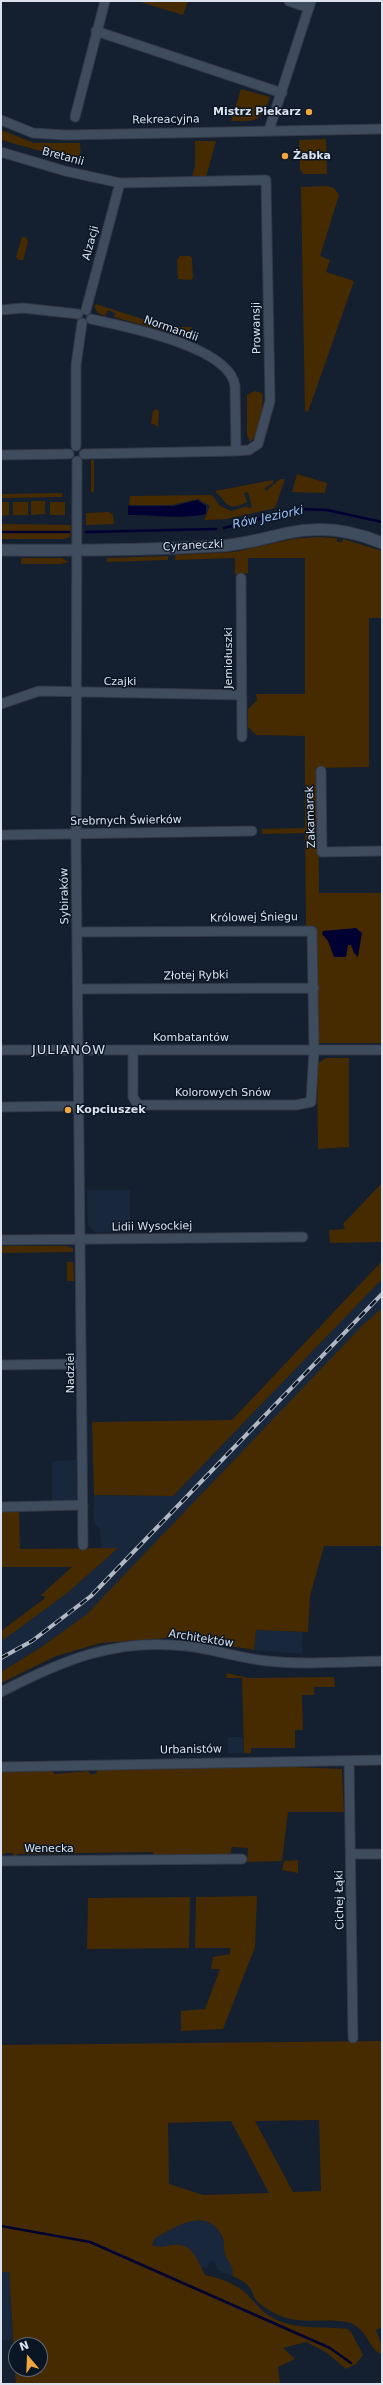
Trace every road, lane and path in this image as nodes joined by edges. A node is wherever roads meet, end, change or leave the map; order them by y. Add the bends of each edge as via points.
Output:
1 (105, 1) edge
2 (289, 1) edge
3 (310, 4) edge
4 (96, 31) junction
5 (282, 93) junction
6 (75, 116) dead end
7 (1, 120) edge
8 (382, 129) edge
9 (269, 130) junction
10 (1, 152) edge
11 (120, 183) junction
12 (1, 310) edge
13 (82, 312) junction
14 (92, 319) junction
15 (82, 323) junction
16 (76, 446) junction
17 (236, 451) junction
18 (69, 454) junction
19 (84, 454) junction
20 (1, 456) edge
21 (77, 461) junction
22 (382, 543) edge
23 (1, 550) edge
24 (77, 551) junction
25 (241, 578) dead end
26 (77, 693) junction
27 (241, 694) junction
28 (1, 704) edge
29 (242, 737) dead end
30 (321, 770) dead end
31 (252, 831) dead end
32 (76, 834) junction
33 (1, 835) edge
34 (382, 851) edge
35 (78, 932) junction
36 (314, 988) junction
37 (78, 989) junction
38 (1, 1050) edge
39 (78, 1050) junction
40 (133, 1050) junction
41 (314, 1050) junction
42 (382, 1050) edge
43 (79, 1106) junction
44 (1, 1107) edge
45 (303, 1237) dead end
46 (1, 1240) edge
47 (82, 1240) junction
48 (76, 1364) dead end
49 (1, 1365) edge
50 (83, 1505) junction
51 (1, 1507) edge
52 (83, 1545) dead end
53 (382, 1661) edge
54 (1, 1692) edge
55 (382, 1760) edge
56 (349, 1761) junction
57 (1, 1767) edge
58 (351, 1854) junction
59 (382, 1854) edge
60 (242, 1859) dead end
61 (1, 1861) edge
62 (353, 2038) dead end

1 - 4 street
2 - 3 street
3 - 5 street
4 - 5 street
4 - 6 street
5 - 9 street
7 - 9 street, Rekreacyjna via 33,133 66,135
8 - 9 street, Rekreacyjna
10 - 11 street, Bretanii via 65,171
11 - 13 street, Alzacji
11 - 17 street, Prowansji via 266,180 269,410 258,444 249,450
12 - 13 street via 23,308
13 - 14 street via 91,314
13 - 15 street via 79,321
14 - 15 street
14 - 17 street, Normandii via 154,334 190,346 225,367 234,376
15 - 16 street via 76,365
16 - 18 street
16 - 19 street via 82,449
17 - 19 street, Prowansji
18 - 20 street
18 - 21 street via 70,458
19 - 21 street via 81,460
21 - 24 street
22 - 24 street, Cyraneczki via 357,534 321,529 289,532 221,546
23 - 24 street, Cyraneczki
24 - 26 street, Sybiraków
25 - 27 street, Jemiołuszki
26 - 27 street, Czajki
26 - 28 street, Czajki via 39,691
26 - 32 street, Sybiraków
27 - 29 street, Jemiołuszki
30 - 34 street, Zakamarek via 322,852
31 - 32 street, Srebrnych Świerków
32 - 33 street, Srebrnych Świerków
32 - 35 street, Sybiraków
35 - 36 street, Królowej Śniegu via 310,930 313,935
35 - 37 street, Sybiraków
36 - 37 street, Złotej Rybki
36 - 41 street, Królowej Śniegu
37 - 39 street, Sybiraków
38 - 39 street, Kombatantów
39 - 40 street, Kombatantów
39 - 43 street, Sybiraków
40 - 41 street, Kombatantów
40 - 41 street, Kolorowych Snów via 134,1100 138,1105 152,1106 309,1103 313,1100
41 - 42 street, Kombatantów
43 - 44 street
43 - 47 street, Sybiraków
45 - 47 street, Lidii Wysockiej
46 - 47 street, Lidii Wysockiej
47 - 50 street, Nadziei
48 - 49 street
50 - 51 street
50 - 52 street, Nadziei
53 - 54 street, Architektów via 282,1662 188,1647 141,1645 111,1648 74,1658
55 - 56 street, Urbanistów
56 - 57 street, Urbanistów
56 - 58 street, Cichej Łąki
58 - 59 street
58 - 62 street, Cichej Łąki
60 - 61 street, Wenecka

